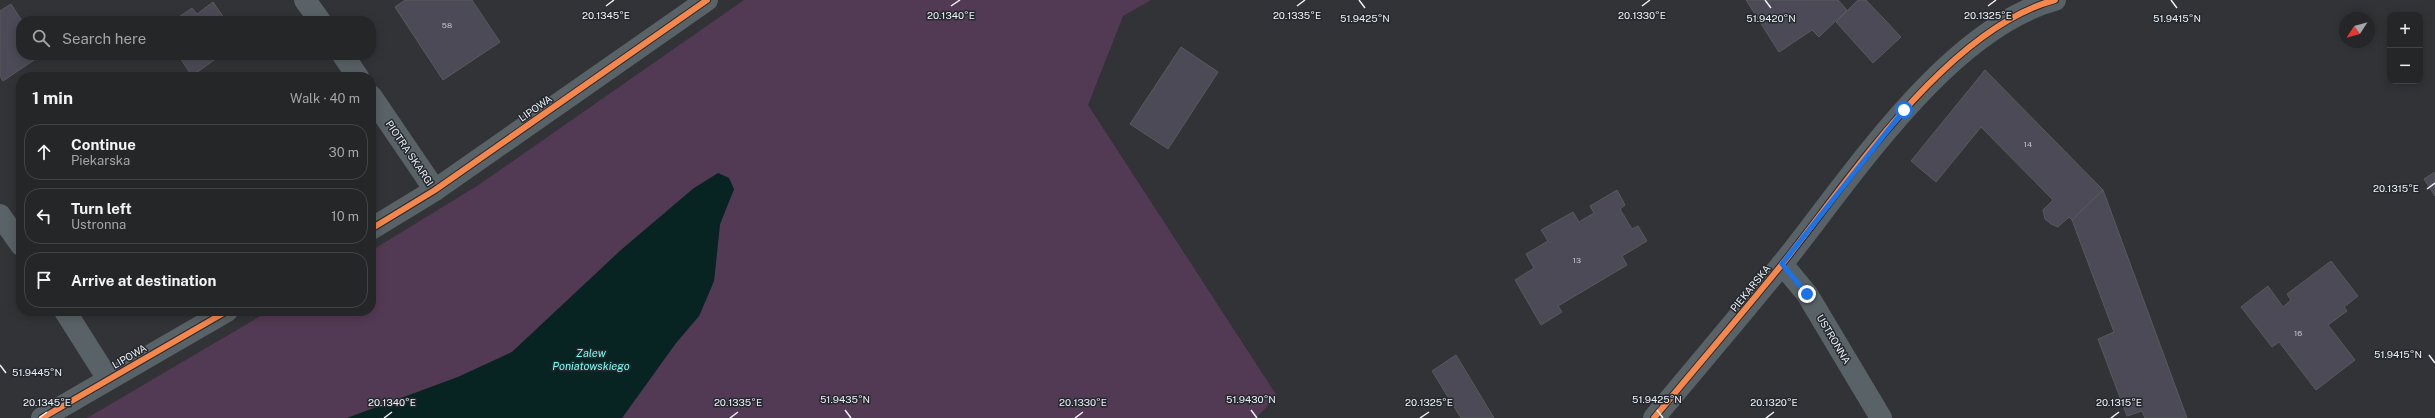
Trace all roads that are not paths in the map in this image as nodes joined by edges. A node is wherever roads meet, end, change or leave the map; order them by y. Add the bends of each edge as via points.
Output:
1 (305, 0) edge
2 (707, 0) edge
3 (2055, 0) edge
4 (316, 16) edge
5 (346, 60) edge
6 (355, 72) edge
7 (376, 103) edge
8 (435, 190) junction
9 (0, 215) edge
10 (376, 225) edge
11 (16, 238) edge
12 (1782, 264) junction
13 (68, 316) edge
14 (218, 316) edge
15 (108, 379) junction
16 (42, 418) edge
17 (1654, 418) edge
18 (1881, 418) edge

1 - 4 street
2 - 8 street, LIPOWA
3 - 12 street, PIEKARSKA via 2020,14 1997,27 1964,51 1934,78 1899,116
5 - 6 street
7 - 8 street, PIOTRA SKARGI
8 - 10 street, LIPOWA
9 - 11 street
12 - 17 street, PIEKARSKA
12 - 18 street, USTRONNA via 1807,294
13 - 15 street
14 - 15 street, LIPOWA
15 - 16 street, LIPOWA

